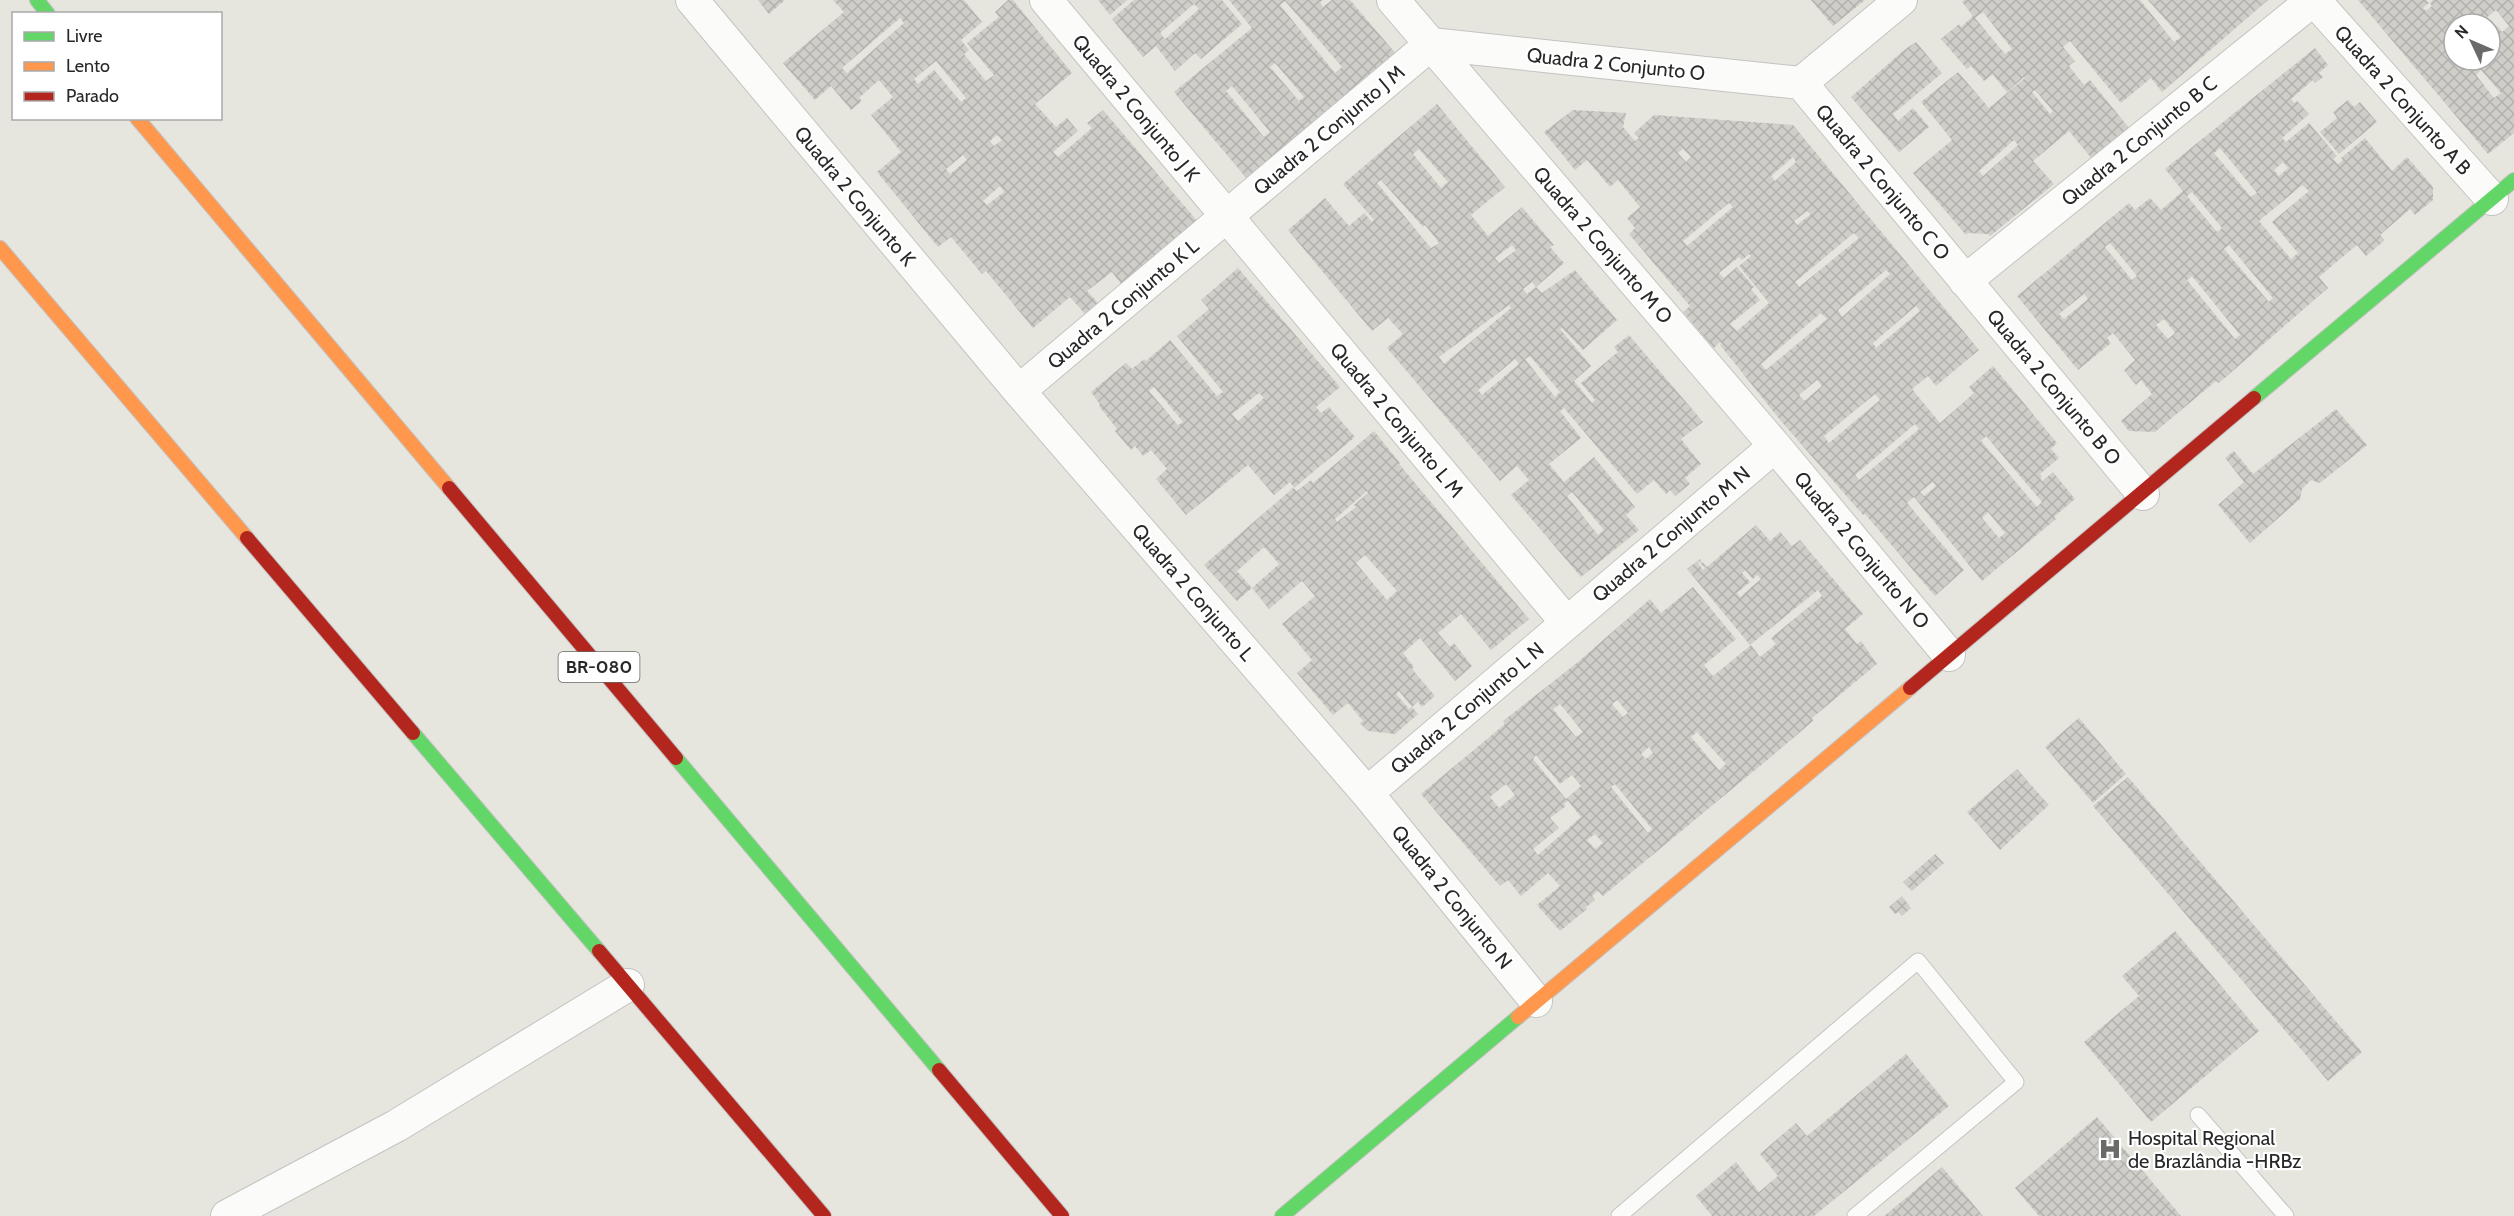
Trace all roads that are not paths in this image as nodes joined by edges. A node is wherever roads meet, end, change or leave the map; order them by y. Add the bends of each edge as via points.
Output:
1 (37, 0) edge
2 (692, 0) edge
3 (1046, 0) edge
4 (1393, 0) edge
5 (1901, 0) edge
6 (2313, 0) edge
7 (46, 12) edge
8 (1431, 44) junction
9 (1801, 83) junction
10 (139, 120) edge
11 (2503, 190) edge
12 (1227, 216) junction
13 (0, 248) edge
14 (1965, 281) junction
15 (1019, 391) junction
16 (1775, 446) junction
17 (2143, 494) junction
18 (1567, 623) junction
19 (1949, 655) junction
20 (1367, 793) junction
21 (628, 985) junction
22 (1536, 1001) junction
23 (2198, 1115) dead end
24 (227, 1216) edge
25 (824, 1216) edge
26 (1062, 1216) edge
27 (1282, 1216) edge
28 (1619, 1216) edge
29 (1855, 1216) edge
30 (2286, 1216) edge

1 - 7 main road
2 - 15 street, Quadra 2 Conjunto K
3 - 12 street, Quadra 2 Conjunto J K
4 - 8 street, Quadra 2 Conjunto M O
5 - 9 street
6 - 11 street, Quadra 2 Conjunto A B
6 - 14 street, Quadra 2 Conjunto B C
8 - 9 street, Quadra 2 Conjunto O
8 - 12 street, Quadra 2 Conjunto J M
8 - 16 street, Quadra 2 Conjunto M O
9 - 14 street, Quadra 2 Conjunto C O
10 - 26 main road, BR-080
11 - 17 main road
12 - 15 street, Quadra 2 Conjunto K L
12 - 18 street, Quadra 2 Conjunto L M
13 - 21 main road
14 - 17 street, Quadra 2 Conjunto B O
15 - 20 street, Quadra 2 Conjunto L
16 - 18 street, Quadra 2 Conjunto M N
16 - 19 street, Quadra 2 Conjunto N O
17 - 19 main road
18 - 20 street, Quadra 2 Conjunto L N
19 - 22 main road
20 - 22 street, Quadra 2 Conjunto N
21 - 24 street via 396,1126
21 - 25 main road
22 - 27 main road
23 - 30 lane
28 - 29 lane via 1918,961 2016,1082

